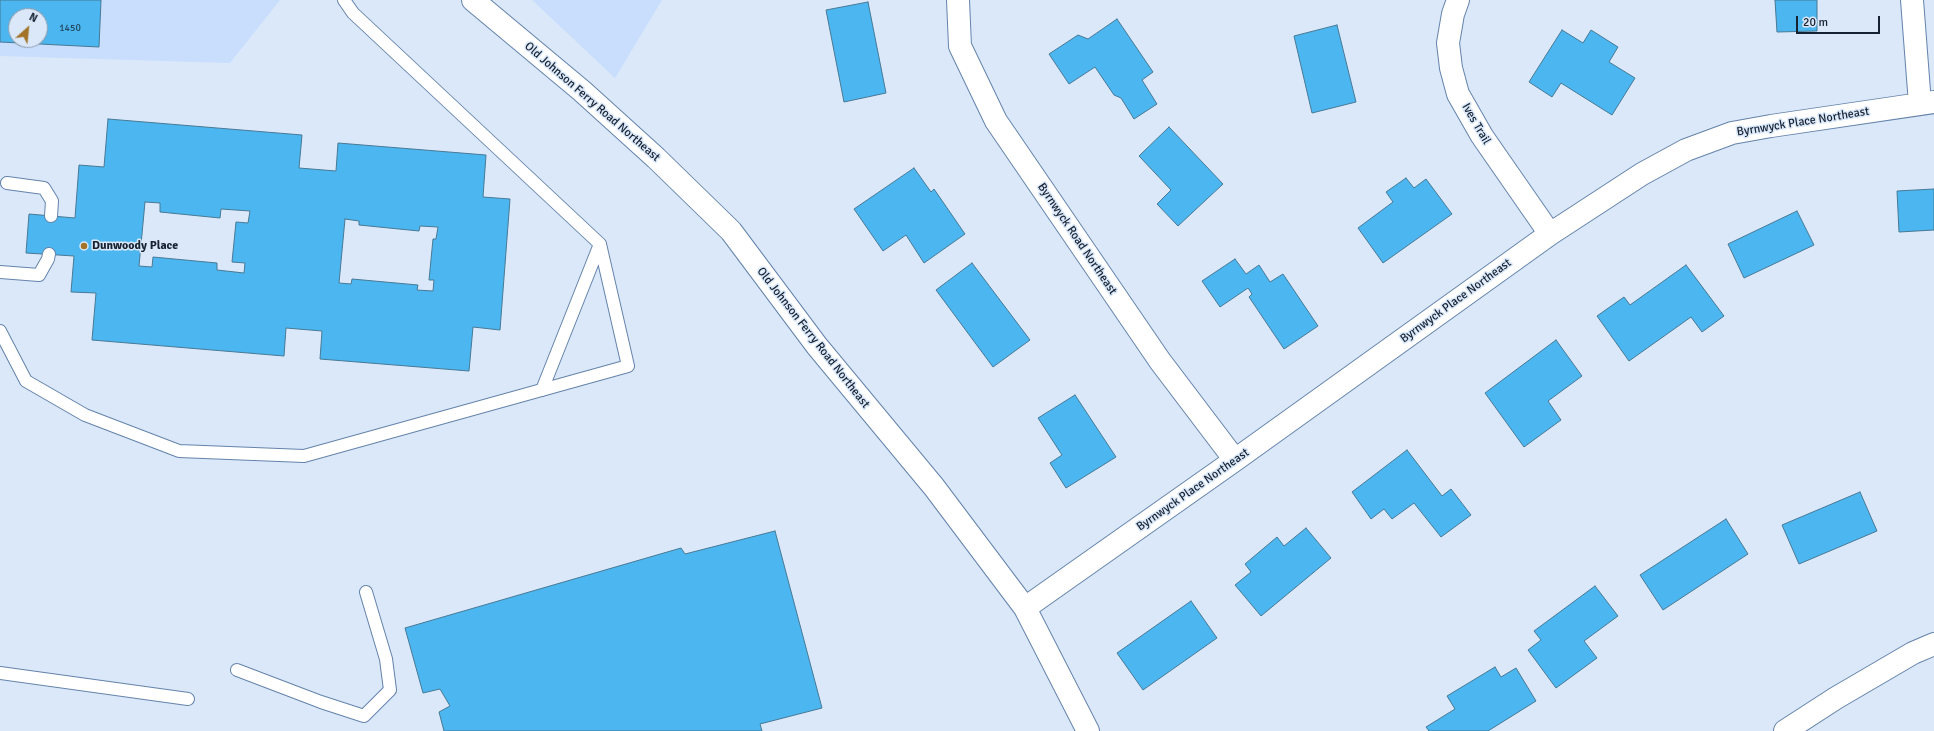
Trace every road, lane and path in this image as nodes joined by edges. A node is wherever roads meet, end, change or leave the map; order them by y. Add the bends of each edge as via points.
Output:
1 (344, 0) edge
2 (473, 0) edge
3 (958, 0) edge
4 (1458, 0) edge
5 (1912, 0) edge
6 (1927, 103) edge
7 (7, 183) dead end
8 (51, 216) dead end
9 (1550, 234) junction
10 (600, 244) junction
11 (48, 254) dead end
12 (0, 272) edge
13 (0, 331) edge
14 (542, 390) junction
15 (1235, 460) junction
16 (366, 592) dead end
17 (1025, 608) junction
18 (1934, 644) edge
19 (237, 670) dead end
20 (0, 673) edge
21 (188, 699) dead end
22 (1088, 731) edge
23 (1785, 731) edge

1 - 10 lane via 353,12
2 - 17 street, Old Johnson Ferry Road Northeast via 582,91 656,158 730,231 817,346 934,487
3 - 15 street, Byrnwyck Road Northeast via 960,46 996,121 1160,361
4 - 9 street, Ives Trail via 1448,43 1458,94 1482,136
5 - 6 street
6 - 9 street, Byrnwyck Place Northeast via 1732,133 1686,150 1654,167
7 - 8 lane via 44,188 52,201
9 - 15 street, Byrnwyck Place Northeast
10 - 14 lane
10 - 14 lane via 628,366
11 - 12 lane via 39,275
13 - 14 lane via 26,381 85,415 178,452 304,456
15 - 17 street, Byrnwyck Place Northeast
16 - 19 lane via 386,659 390,690 364,716
17 - 22 street, Old Johnson Ferry Road Northeast
18 - 23 street via 1900,660
20 - 21 lane

